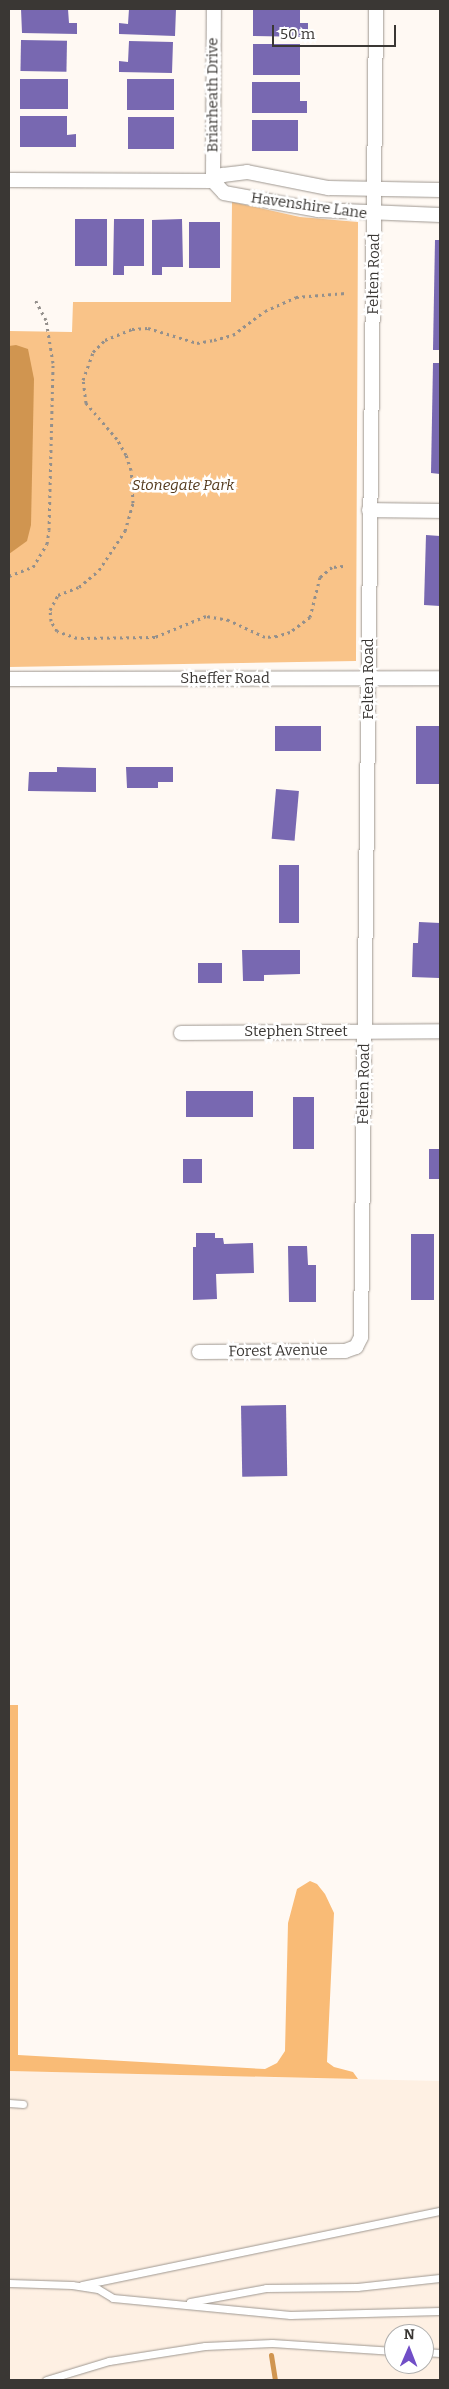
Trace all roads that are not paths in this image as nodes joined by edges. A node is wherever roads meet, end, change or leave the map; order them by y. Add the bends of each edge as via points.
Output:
1 (214, 9) edge
2 (376, 9) edge
3 (9, 180) edge
4 (213, 182) junction
5 (375, 189) junction
6 (440, 190) edge
7 (374, 215) junction
8 (440, 215) edge
9 (369, 510) junction
10 (440, 511) edge
11 (440, 678) edge
12 (9, 679) edge
13 (370, 679) junction
14 (440, 1031) edge
15 (365, 1032) junction
16 (182, 1033) dead end
17 (356, 1347) joint
18 (199, 1352) dead end
19 (9, 2103) edge
20 (23, 2104) dead end
21 (440, 2211) edge
22 (440, 2278) edge
23 (9, 2283) edge
24 (77, 2286) junction
25 (182, 2304) junction
26 (440, 2311) edge
27 (384, 2350) edge
28 (46, 2380) edge

1 - 4 street, Briarheath Drive
2 - 5 street, Felten Road
3 - 4 street, Havenshire Lane
4 - 5 street, Havenshire Lane via 223,175 247,172 309,186
4 - 7 street, Havenshire Lane via 224,193 318,210
5 - 6 street, Havenshire Lane
5 - 7 street, Felten Road
7 - 8 street, Havenshire Lane
7 - 9 street, Felten Road
9 - 10 street
9 - 13 street, Felten Road
11 - 13 street, Sheffer Road
12 - 13 street, Sheffer Road
13 - 15 street, Felten Road
14 - 15 street, Stephen Street
15 - 16 street, Stephen Street
15 - 17 street, Felten Road via 361,1337
17 - 18 street, Forest Avenue via 345,1351
19 - 20 lane
21 - 24 lane
22 - 25 lane via 357,2287 266,2288
23 - 24 lane
24 - 25 lane via 98,2289 113,2298
25 - 26 lane via 290,2316
27 - 28 lane via 272,2343 205,2346 108,2361

